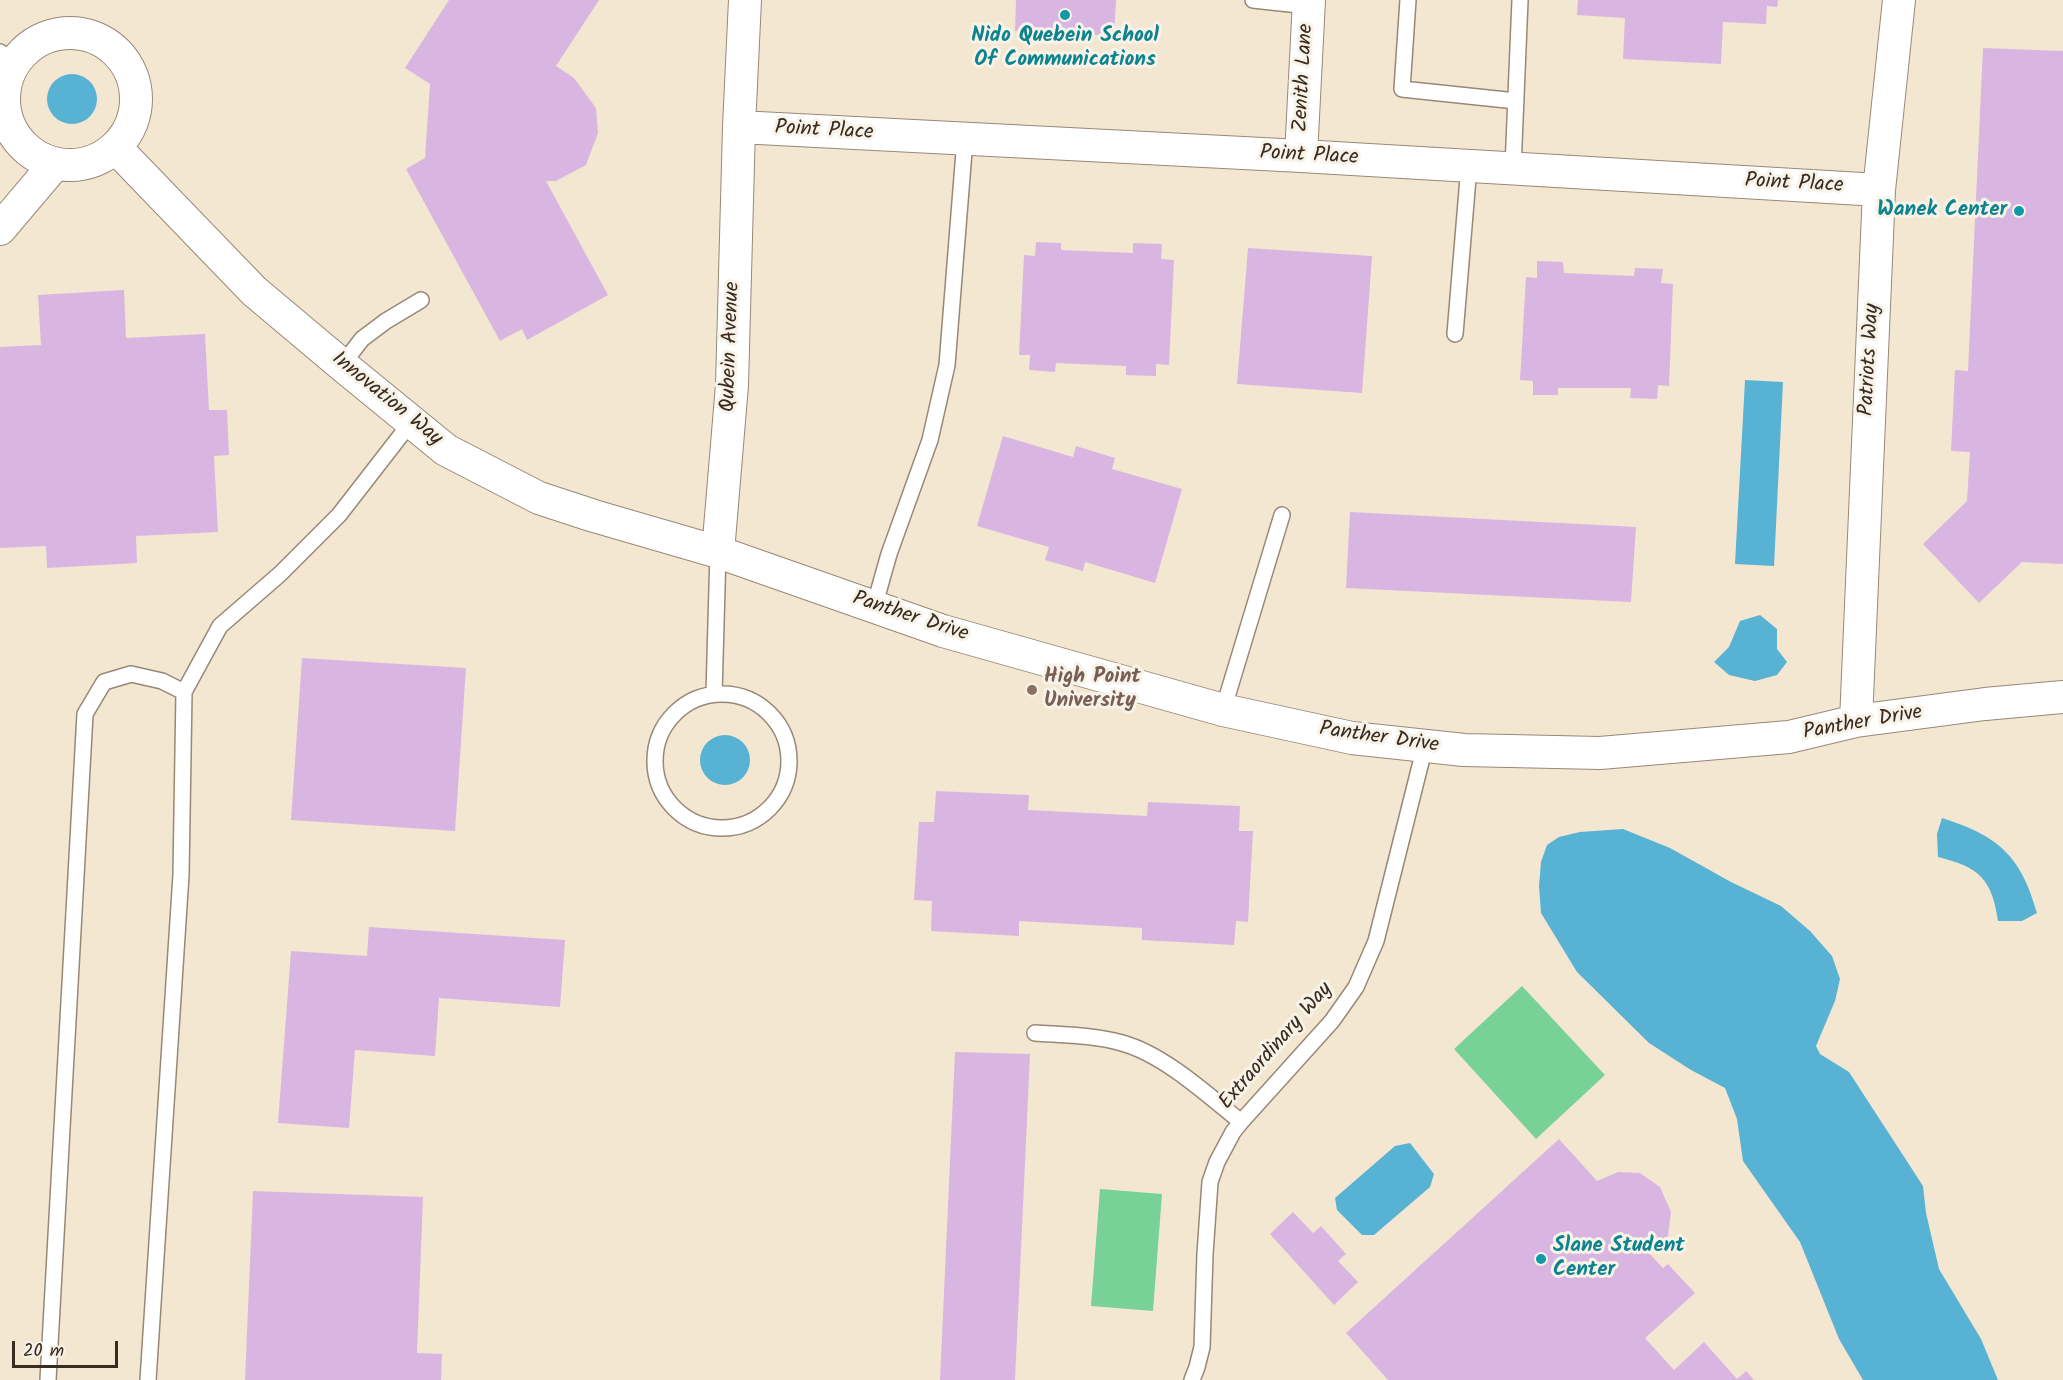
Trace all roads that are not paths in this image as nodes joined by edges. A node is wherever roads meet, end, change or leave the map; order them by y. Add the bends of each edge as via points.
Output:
1 (746, 0) edge
2 (1252, 0) edge
3 (1408, 0) edge
4 (1520, 0) edge
5 (1899, 0) edge
6 (1309, 3) edge
7 (7, 58) edge
8 (1516, 101) junction
9 (739, 127) junction
10 (965, 139) junction
11 (6, 140) edge
12 (116, 148) junction
13 (1301, 156) junction
14 (55, 164) junction
15 (1469, 166) junction
16 (1513, 168) junction
17 (1879, 190) junction
18 (0, 229) edge
19 (421, 300) dead end
20 (1455, 334) dead end
21 (342, 366) junction
22 (412, 421) junction
23 (1282, 515) dead end
24 (718, 552) junction
25 (874, 607) junction
26 (184, 692) junction
27 (714, 694) junction
28 (2063, 697) edge
29 (1223, 710) junction
30 (1856, 721) junction
31 (1425, 746) junction
32 (1035, 1033) dead end
33 (1240, 1122) junction
34 (48, 1380) edge
35 (148, 1380) edge
36 (1192, 1380) edge

1 - 9 street, Qubein Avenue
2 - 6 lane
3 - 8 lane via 1402,89
4 - 8 lane
5 - 17 street, Patriots Way
6 - 13 street, Zenith Lane
7 - 11 street
7 - 12 street via 50,36 72,32 94,37 114,48 128,65 136,87 137,109 130,130
8 - 16 lane
9 - 10 street, Point Place
9 - 24 street, Qubein Avenue via 732,385
10 - 13 street, Point Place
10 - 25 lane via 947,365 930,440
11 - 14 street
12 - 14 street via 97,160 76,166
12 - 21 street, Innovation Way via 254,291
13 - 15 street, Point Place
14 - 18 street
15 - 16 street, Point Place
15 - 20 lane
16 - 17 street, Point Place
17 - 30 street, Patriots Way
19 - 21 lane via 363,339
21 - 22 street, Innovation Way
22 - 24 street, Innovation Way via 446,450 539,498
22 - 26 lane via 339,515 220,626
23 - 29 lane
24 - 25 street, Panther Drive
24 - 27 lane, Qubein Avenue
25 - 29 street, Panther Drive via 943,631
26 - 34 lane via 162,681 131,674 104,682 85,714
26 - 35 lane via 181,875
27 - 27 lane via 693,701 674,714 657,743 654,760 662,793 676,811 694,823 715,829 737,827 774,804 789,763 786,741 764,708 748,699
28 - 30 street, Panther Drive
29 - 31 street, Panther Drive via 1352,738
30 - 31 street, Panther Drive via 1789,737 1600,753
31 - 33 lane, Extraordinary Way via 1376,941 1356,987 1332,1021
32 - 33 lane via 1123,1043 1158,1059
33 - 36 lane, Extraordinary Way via 1216,1162 1210,1182 1202,1347

